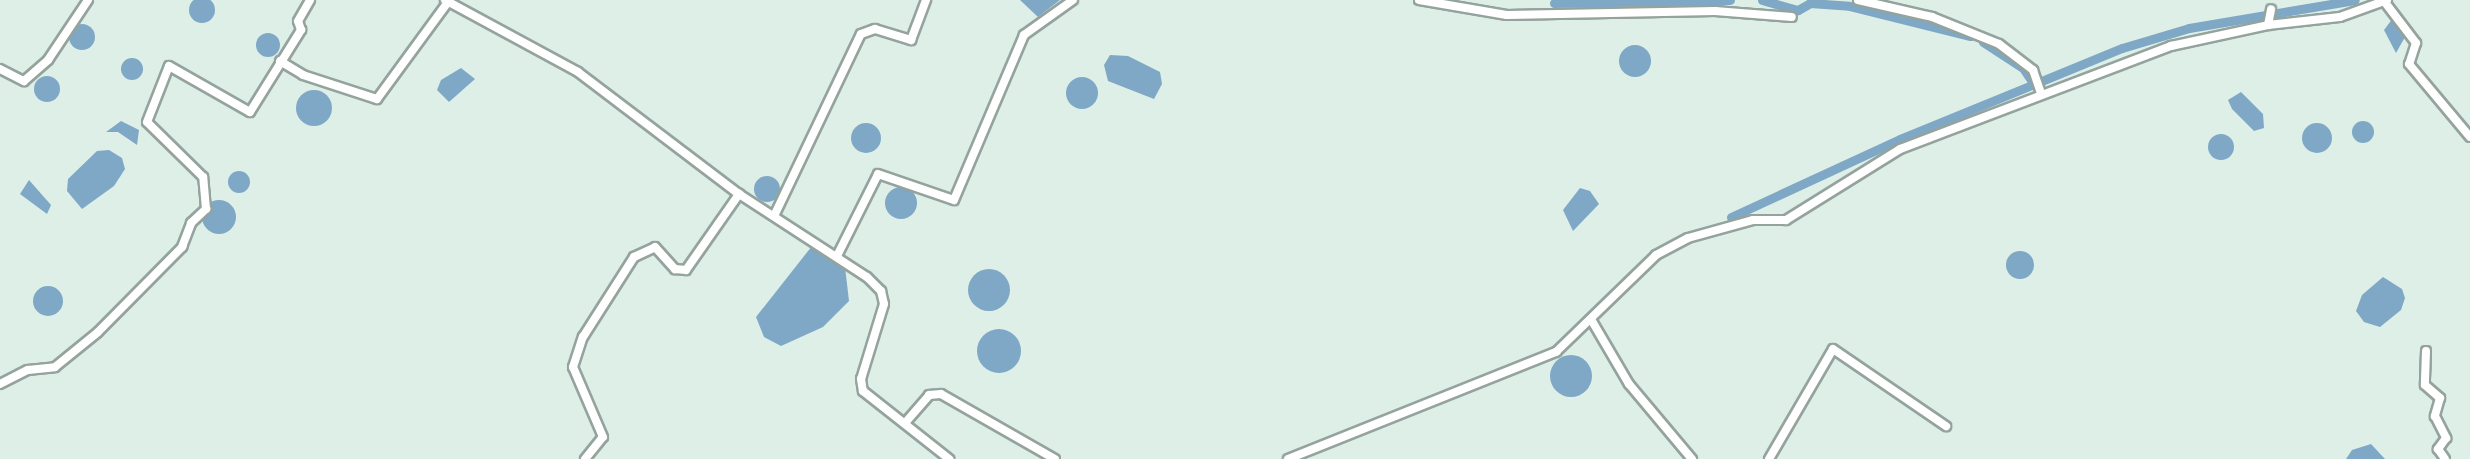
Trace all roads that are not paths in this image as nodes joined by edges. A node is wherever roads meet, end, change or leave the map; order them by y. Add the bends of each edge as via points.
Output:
1 (88, 0) edge
2 (310, 0) edge
3 (926, 0) edge
4 (1073, 0) edge
5 (1419, 0) edge
6 (1858, 0) edge
7 (446, 1) edge
8 (2386, 1) edge
9 (2271, 9) dead end
10 (1792, 17) dead end
11 (2268, 25) junction
12 (280, 62) junction
13 (0, 69) edge
14 (2041, 93) junction
15 (2470, 137) edge
16 (739, 194) junction
17 (775, 214) junction
18 (837, 254) junction
19 (1592, 321) junction
20 (2426, 351) dead end
21 (0, 384) edge
22 (905, 423) junction
23 (1946, 426) dead end
24 (585, 459) edge
25 (949, 459) edge
26 (1055, 459) edge
27 (1288, 459) edge
28 (1692, 459) edge
29 (1769, 459) edge
30 (2445, 459) edge

1 - 13 street via 48,60 24,81
2 - 12 street via 298,21 301,30
3 - 17 street via 911,40 875,29 861,34
4 - 18 street via 1024,35 954,200 878,174
5 - 10 street via 1507,15 1715,11
6 - 14 street via 1966,28 2033,70
7 - 12 street via 377,99 303,75
7 - 16 street via 578,72
8 - 11 street via 2340,17
8 - 15 street via 2416,43 2409,64
9 - 11 street
11 - 14 street via 2171,46
12 - 21 street via 249,112 170,65 147,122 203,177 206,208 190,223 182,247 98,332 55,367 28,370
14 - 19 street via 1900,149 1786,220 1753,220 1688,238 1656,255
16 - 17 street
16 - 24 street via 686,270 675,269 656,247 634,257 583,337 573,367 603,437
17 - 18 street
18 - 22 street via 884,296 861,379 863,391
19 - 27 street via 1556,352
19 - 28 street via 1629,384
20 - 30 street via 2425,384 2440,398 2435,416 2446,438 2438,449
22 - 25 street
22 - 26 street via 929,395 941,394
23 - 29 street via 1833,349

